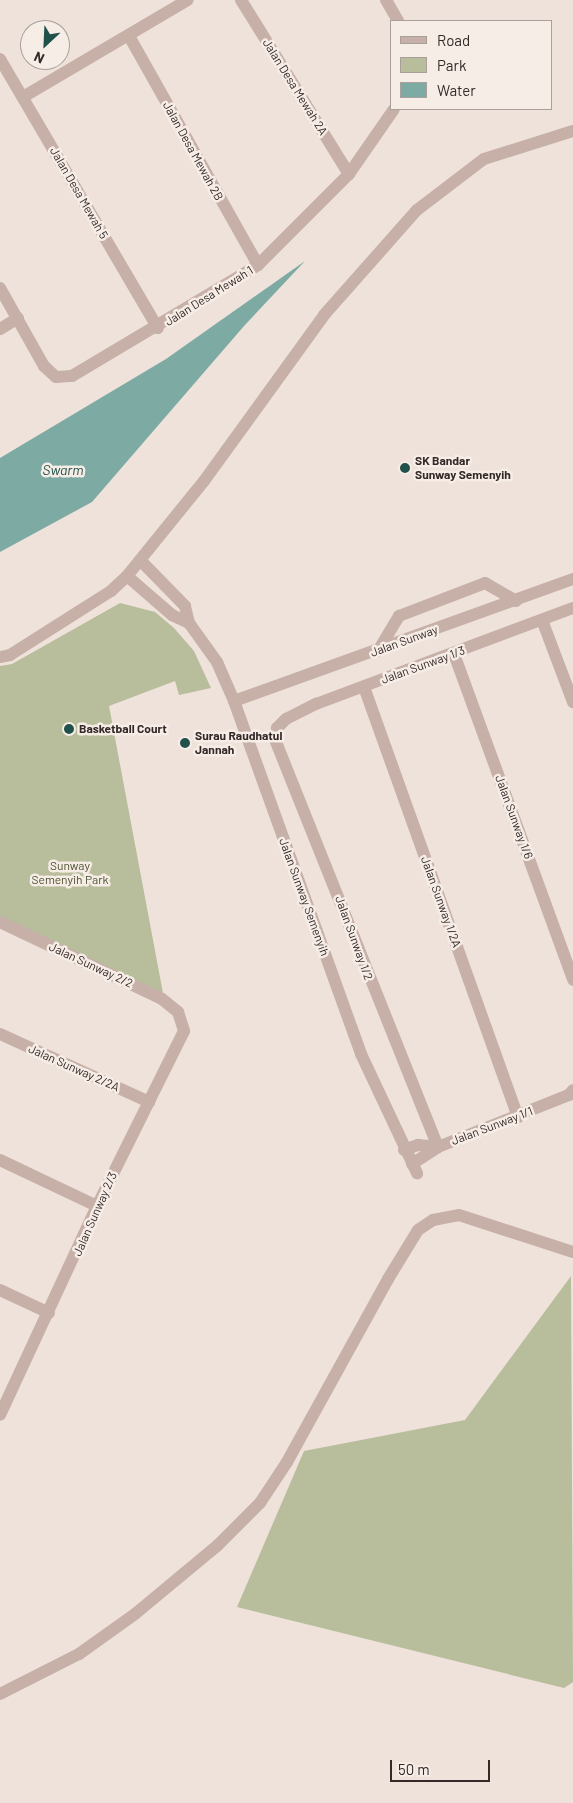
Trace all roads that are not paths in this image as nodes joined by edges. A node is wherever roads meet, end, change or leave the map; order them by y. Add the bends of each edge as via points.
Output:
1 (188, 0) edge
2 (241, 0) edge
3 (386, 0) edge
4 (397, 20) edge
5 (129, 36) junction
6 (0, 59) edge
7 (23, 97) junction
8 (393, 110) edge
9 (573, 131) edge
10 (349, 174) junction
11 (258, 265) junction
12 (0, 288) edge
13 (18, 318) junction
14 (158, 328) junction
15 (0, 329) edge
16 (141, 561) junction
17 (128, 576) junction
18 (573, 579) edge
19 (516, 601) junction
20 (573, 608) edge
21 (542, 620) junction
22 (189, 623) junction
23 (378, 651) junction
24 (454, 654) junction
25 (0, 657) edge
26 (364, 687) junction
27 (234, 701) junction
28 (573, 702) edge
29 (277, 728) joint
30 (0, 922) edge
31 (573, 980) edge
32 (178, 1012) joint
33 (0, 1034) edge
34 (573, 1090) edge
35 (149, 1102) junction
36 (518, 1117) junction
37 (438, 1147) junction
38 (404, 1150) junction
39 (0, 1160) edge
40 (415, 1169) joint
41 (97, 1206) junction
42 (573, 1252) edge
43 (0, 1290) edge
44 (48, 1313) junction
45 (0, 1415) edge
46 (0, 1694) edge

1 - 5 street
2 - 10 street, Jalan Desa Mewah 2A
3 - 4 street
5 - 7 street
5 - 11 street, Jalan Desa Mewah 2B
6 - 7 street, Jalan Desa Mewah 5
7 - 14 street, Jalan Desa Mewah 5
8 - 10 street, Jalan Desa Mewah 1
9 - 16 street via 484,159 418,210 324,315 204,481
10 - 11 street, Jalan Desa Mewah 1
11 - 14 street, Jalan Desa Mewah 1
12 - 13 street
13 - 14 street, Jalan Desa Mewah 1 via 44,366 56,376 72,376
13 - 15 street
16 - 17 street
16 - 22 street, Jalan Sunway Semenyih via 185,606
17 - 22 street, Jalan Sunway Semenyih via 172,615
17 - 25 street via 112,591 10,655
18 - 19 street, Jalan Sunway
19 - 23 street, Jalan Sunway
19 - 23 street via 486,583 398,616
20 - 21 street, Jalan Sunway 1/3
21 - 24 street, Jalan Sunway 1/3
21 - 28 street
22 - 27 street, Jalan Sunway Semenyih via 217,662
23 - 27 street, Jalan Sunway
24 - 26 street, Jalan Sunway 1/3
24 - 31 street, Jalan Sunway 1/6
26 - 29 street, Jalan Sunway 1/3 via 316,704 286,719
26 - 36 street, Jalan Sunway 1/2A
27 - 38 street, Jalan Sunway Semenyih via 361,1054
29 - 37 street, Jalan Sunway 1/2 via 276,742
30 - 32 street, Jalan Sunway 2/2 via 162,999
32 - 35 street, Jalan Sunway 2/3 via 184,1030
33 - 35 street, Jalan Sunway 2/2A
34 - 36 street, Jalan Sunway 1/1 via 569,1095
35 - 41 street, Jalan Sunway 2/3
36 - 37 street, Jalan Sunway 1/1
37 - 38 street via 418,1145
37 - 40 street, Jalan Sunway 1/1
38 - 40 street, Jalan Sunway Semenyih
39 - 41 street
41 - 44 street, Jalan Sunway 2/3
42 - 46 street via 459,1215 433,1220 418,1230 287,1462 260,1503 217,1546 135,1614 79,1654
43 - 44 street
44 - 45 street, Jalan Sunway 2/3

